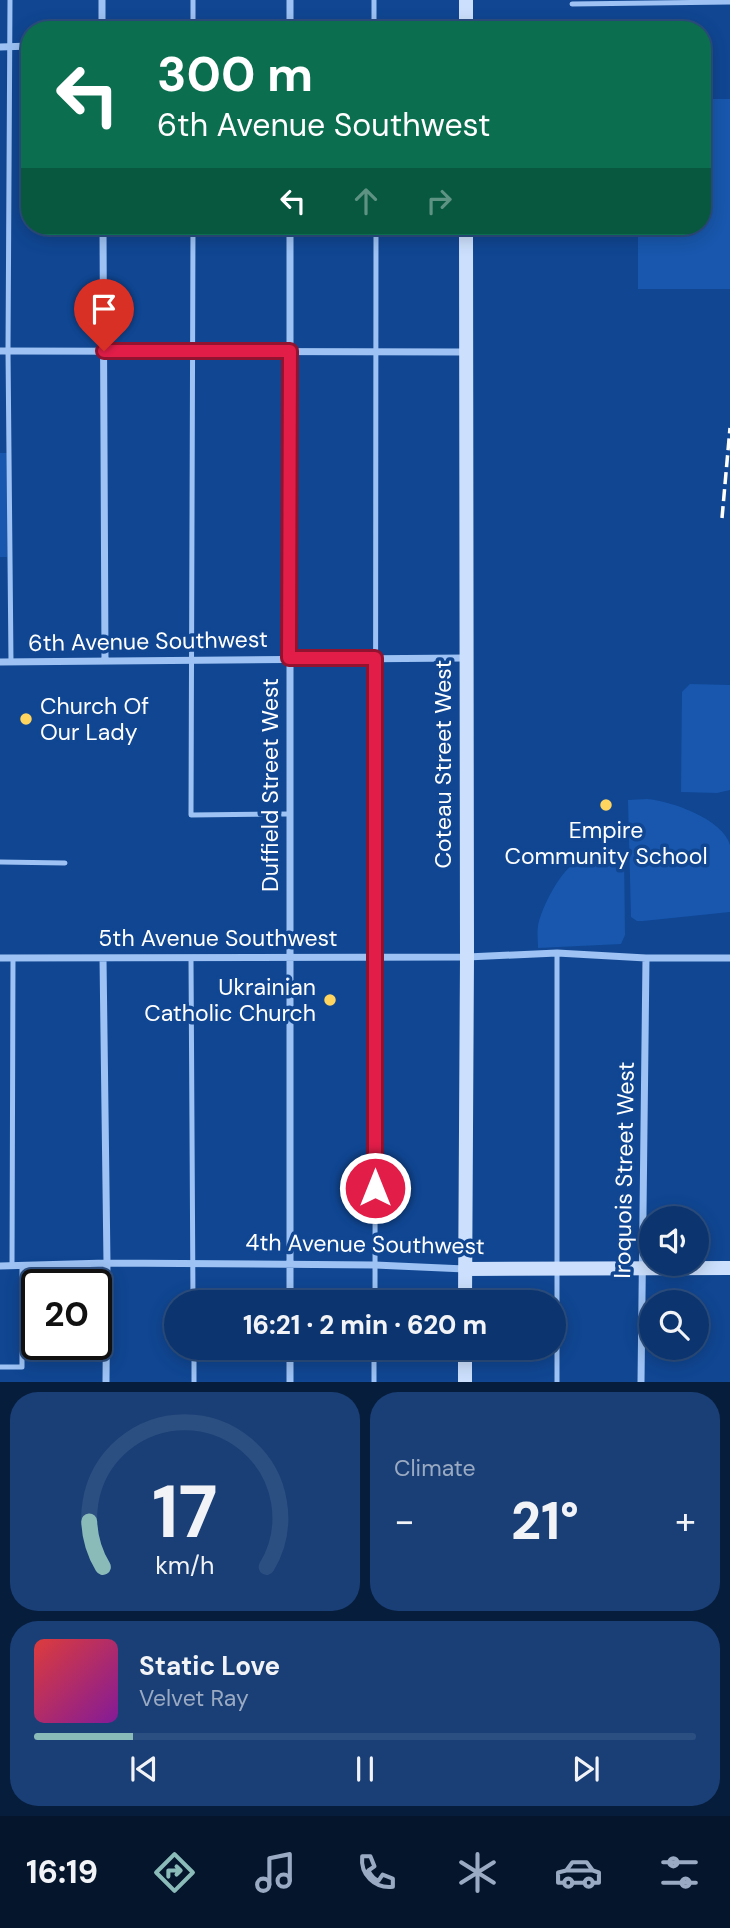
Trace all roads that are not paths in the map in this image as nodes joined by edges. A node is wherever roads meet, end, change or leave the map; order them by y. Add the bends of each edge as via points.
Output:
1 (10, 0) edge
2 (102, 0) edge
3 (193, 0) edge
4 (290, 0) edge
5 (374, 0) edge
6 (466, 0) edge
7 (681, 1) edge
8 (730, 2) edge
9 (572, 4) dead end
10 (102, 21) edge
11 (193, 21) edge
12 (290, 21) edge
13 (374, 21) edge
14 (466, 21) edge
15 (21, 46) edge
16 (0, 47) edge
17 (10, 47) junction
18 (103, 235) edge
19 (193, 235) edge
20 (290, 235) edge
21 (376, 235) edge
22 (466, 235) edge
23 (4, 351) edge
24 (104, 351) junction
25 (193, 351) junction
26 (290, 351) junction
27 (376, 351) junction
28 (466, 352) junction
29 (10, 447) junction
30 (0, 448) edge
31 (0, 562) edge
32 (10, 563) junction
33 (289, 658) junction
34 (375, 658) junction
35 (465, 658) junction
36 (192, 660) junction
37 (105, 661) junction
38 (0, 662) edge
39 (11, 662) junction
40 (289, 814) junction
41 (0, 862) edge
42 (65, 863) dead end
43 (557, 953) junction
44 (375, 956) junction
45 (467, 957) junction
46 (0, 958) edge
47 (13, 958) junction
48 (103, 958) junction
49 (646, 958) junction
50 (730, 958) edge
51 (191, 959) junction
52 (289, 959) junction
53 (642, 1206) edge
54 (107, 1263) junction
55 (192, 1264) junction
56 (290, 1264) junction
57 (375, 1265) junction
58 (0, 1266) edge
59 (12, 1266) junction
60 (22, 1266) junction
61 (639, 1268) edge
62 (709, 1268) edge
63 (730, 1268) edge
64 (465, 1269) junction
65 (557, 1269) junction
66 (641, 1276) edge
67 (193, 1290) edge
68 (290, 1290) edge
69 (375, 1290) edge
70 (465, 1290) edge
71 (194, 1360) edge
72 (290, 1360) edge
73 (374, 1360) edge
74 (465, 1360) edge
75 (0, 1367) edge
76 (106, 1382) edge
77 (194, 1382) edge
78 (290, 1382) edge
79 (374, 1382) edge
80 (465, 1382) edge
81 (558, 1382) edge
82 (641, 1382) edge

1 - 17 lane
2 - 10 street
3 - 11 lane
4 - 12 street
5 - 13 lane
6 - 14 street
7 - 8 lane
7 - 9 lane
15 - 17 street
16 - 17 street
17 - 23 lane
18 - 24 street
19 - 25 lane
20 - 26 street, Duffield Street West
21 - 27 lane
22 - 28 street, Coteau Street West
23 - 24 street
23 - 29 lane
24 - 25 street
24 - 37 street
25 - 26 street
25 - 36 lane
26 - 27 street
26 - 33 street, Duffield Street West
27 - 28 street
27 - 34 lane
28 - 35 street, Coteau Street West
29 - 30 lane
29 - 32 lane
31 - 32 lane
32 - 39 lane
33 - 34 street, 6th Avenue Southwest
33 - 36 street, 6th Avenue Southwest
33 - 40 street, Duffield Street West
34 - 35 street, 6th Avenue Southwest
34 - 44 lane
35 - 45 street, Coteau Street West
36 - 37 street, 6th Avenue Southwest
36 - 40 lane via 191,815
37 - 39 street, 6th Avenue Southwest
38 - 39 street, 6th Avenue Southwest
40 - 52 street, Duffield Street West
41 - 42 lane
43 - 45 street, 5th Avenue Southwest
43 - 49 street, 5th Avenue Southwest
43 - 65 lane
44 - 45 street, 5th Avenue Southwest
44 - 52 street, 5th Avenue Southwest
44 - 57 lane
45 - 64 street, Coteau Street West
46 - 47 street, 5th Avenue Southwest
47 - 48 street, 5th Avenue Southwest
47 - 59 lane
48 - 51 street, 5th Avenue Southwest
48 - 54 street
49 - 50 street, 5th Avenue Southwest
49 - 53 street, Iroquois Street West
51 - 52 street, 5th Avenue Southwest
51 - 55 lane
52 - 56 street, Duffield Street West
54 - 55 street, 4th Avenue Southwest
54 - 60 street, 4th Avenue Southwest
54 - 76 street
55 - 56 street, 4th Avenue Southwest
55 - 67 lane
56 - 57 street, 4th Avenue Southwest
56 - 68 street, Duffield Street West
57 - 64 street, 4th Avenue Southwest
57 - 69 lane
58 - 59 street, 4th Avenue Southwest
59 - 60 street, 4th Avenue Southwest
60 - 75 lane via 22,1367
61 - 65 street, 4th Avenue Southwest
62 - 63 street, 4th Avenue Southwest
64 - 65 street, 4th Avenue Southwest
64 - 70 street, Coteau Street West
65 - 81 lane
66 - 82 street, Iroquois Street West
71 - 77 lane
72 - 78 street
73 - 79 lane
74 - 80 street

